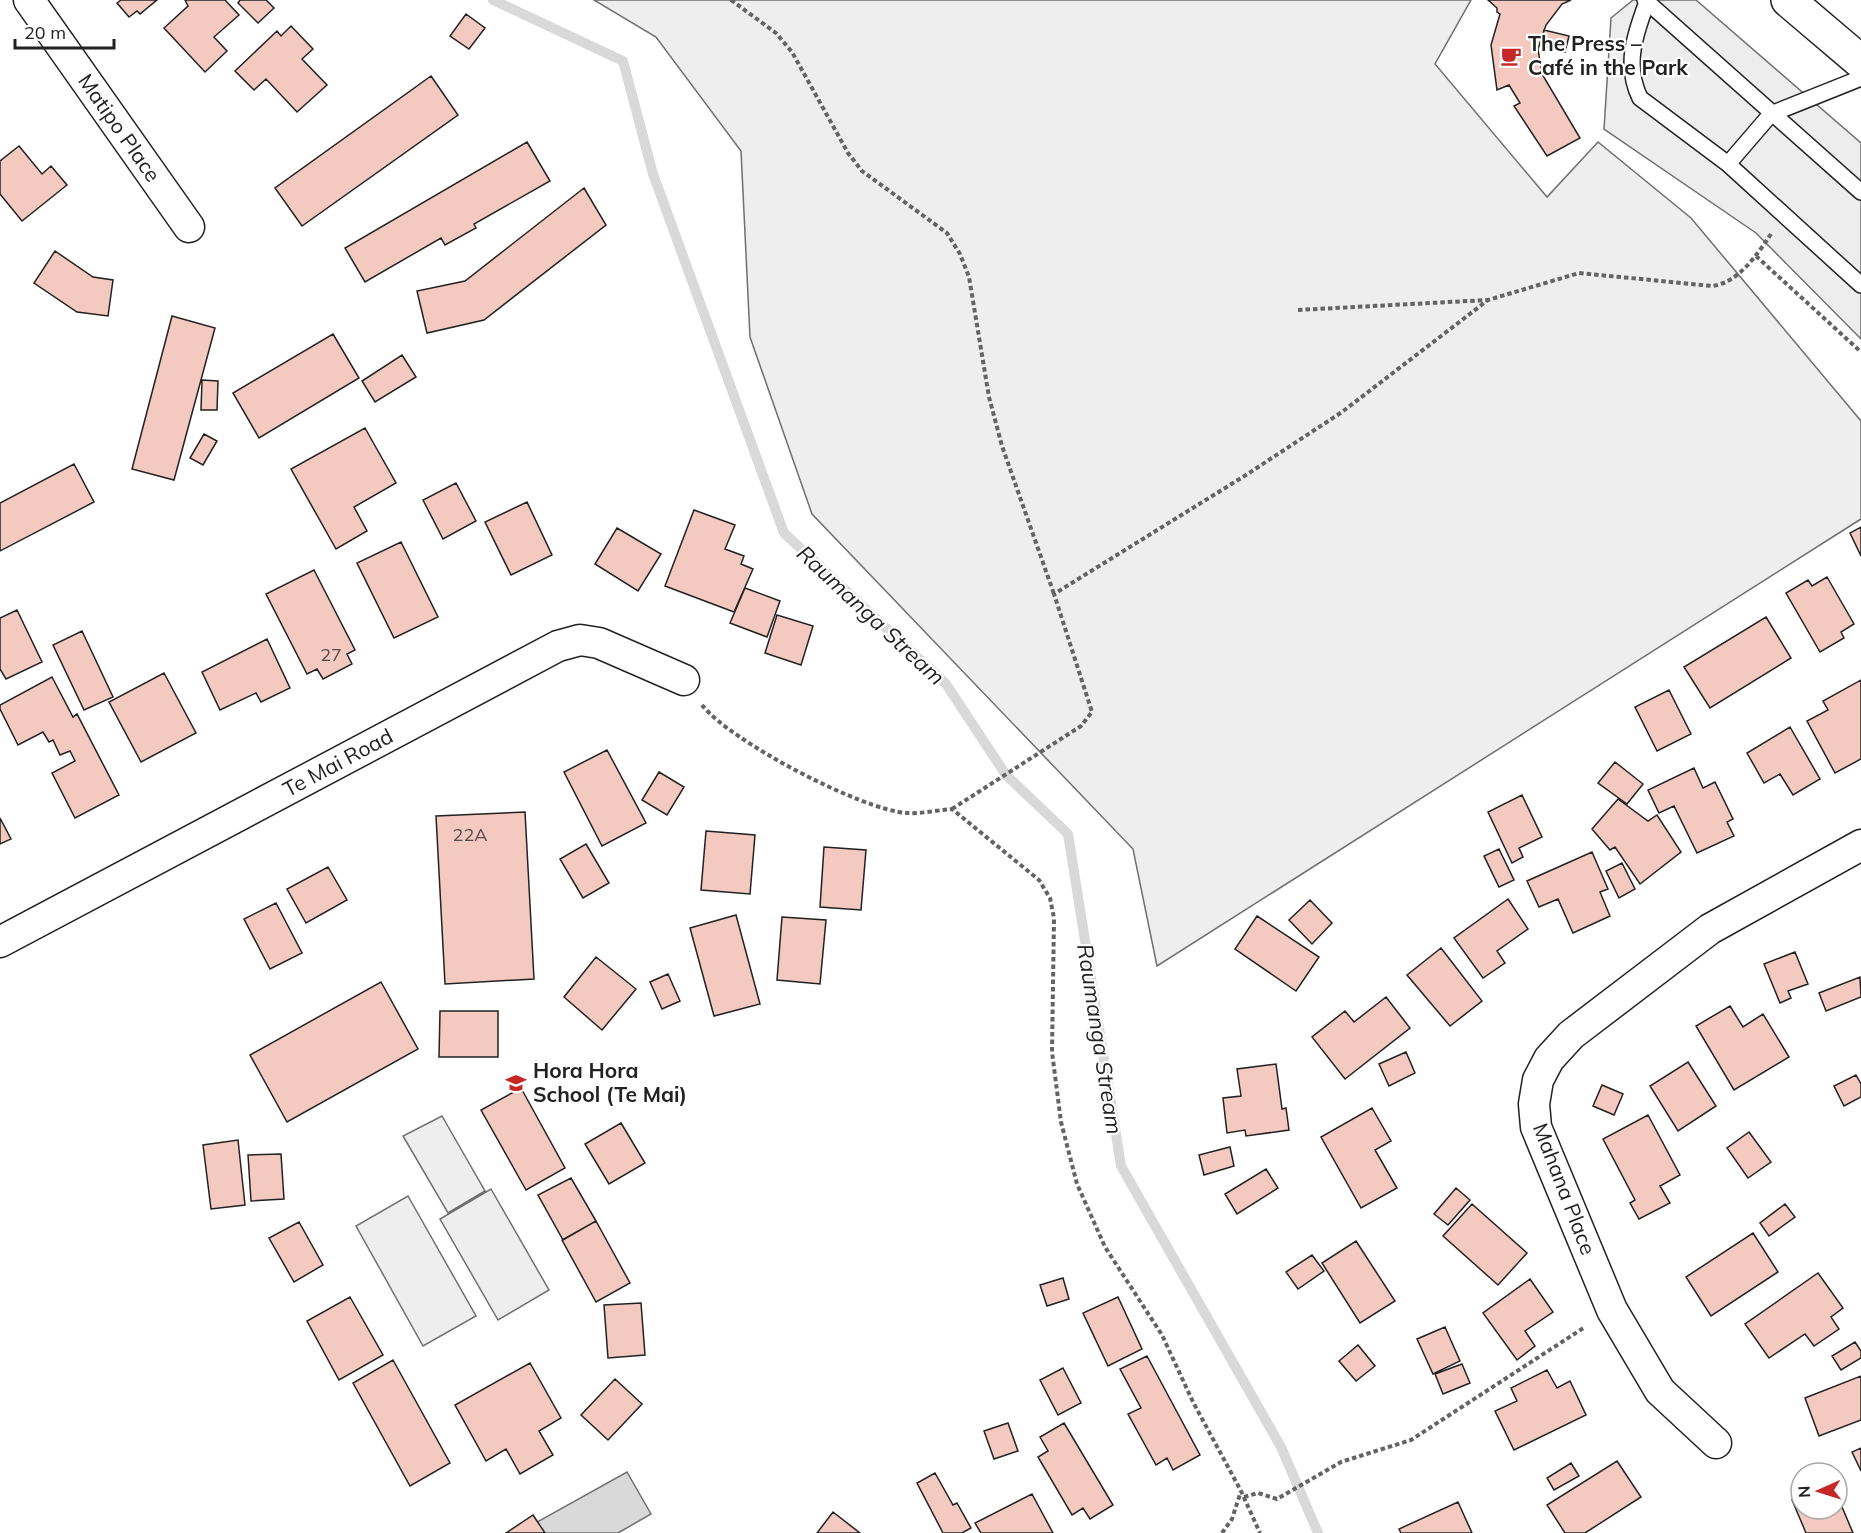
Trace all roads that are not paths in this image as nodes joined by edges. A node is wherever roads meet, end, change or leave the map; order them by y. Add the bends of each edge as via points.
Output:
1 (29, 0) edge
2 (1788, 0) edge
3 (1646, 1) edge
4 (1861, 62) edge
5 (1861, 78) edge
6 (1771, 114) junction
7 (1728, 164) junction
8 (1861, 192) edge
9 (189, 227) dead end
10 (1861, 285) edge
11 (684, 680) road end
12 (1861, 845) edge
13 (0, 942) edge
14 (1716, 1443) dead end

1 - 9 street, Matipo Place
2 - 4 highway
3 - 6 lane
3 - 7 lane via 1631,55 1632,82 1640,98
5 - 6 lane
6 - 7 lane
6 - 8 lane
7 - 10 lane
11 - 13 street, Te Mai Road via 599,644 580,640 558,646
12 - 14 street, Mahana Place via 1710,929 1572,1035 1549,1059 1538,1080 1536,1127 1612,1310 1660,1391

